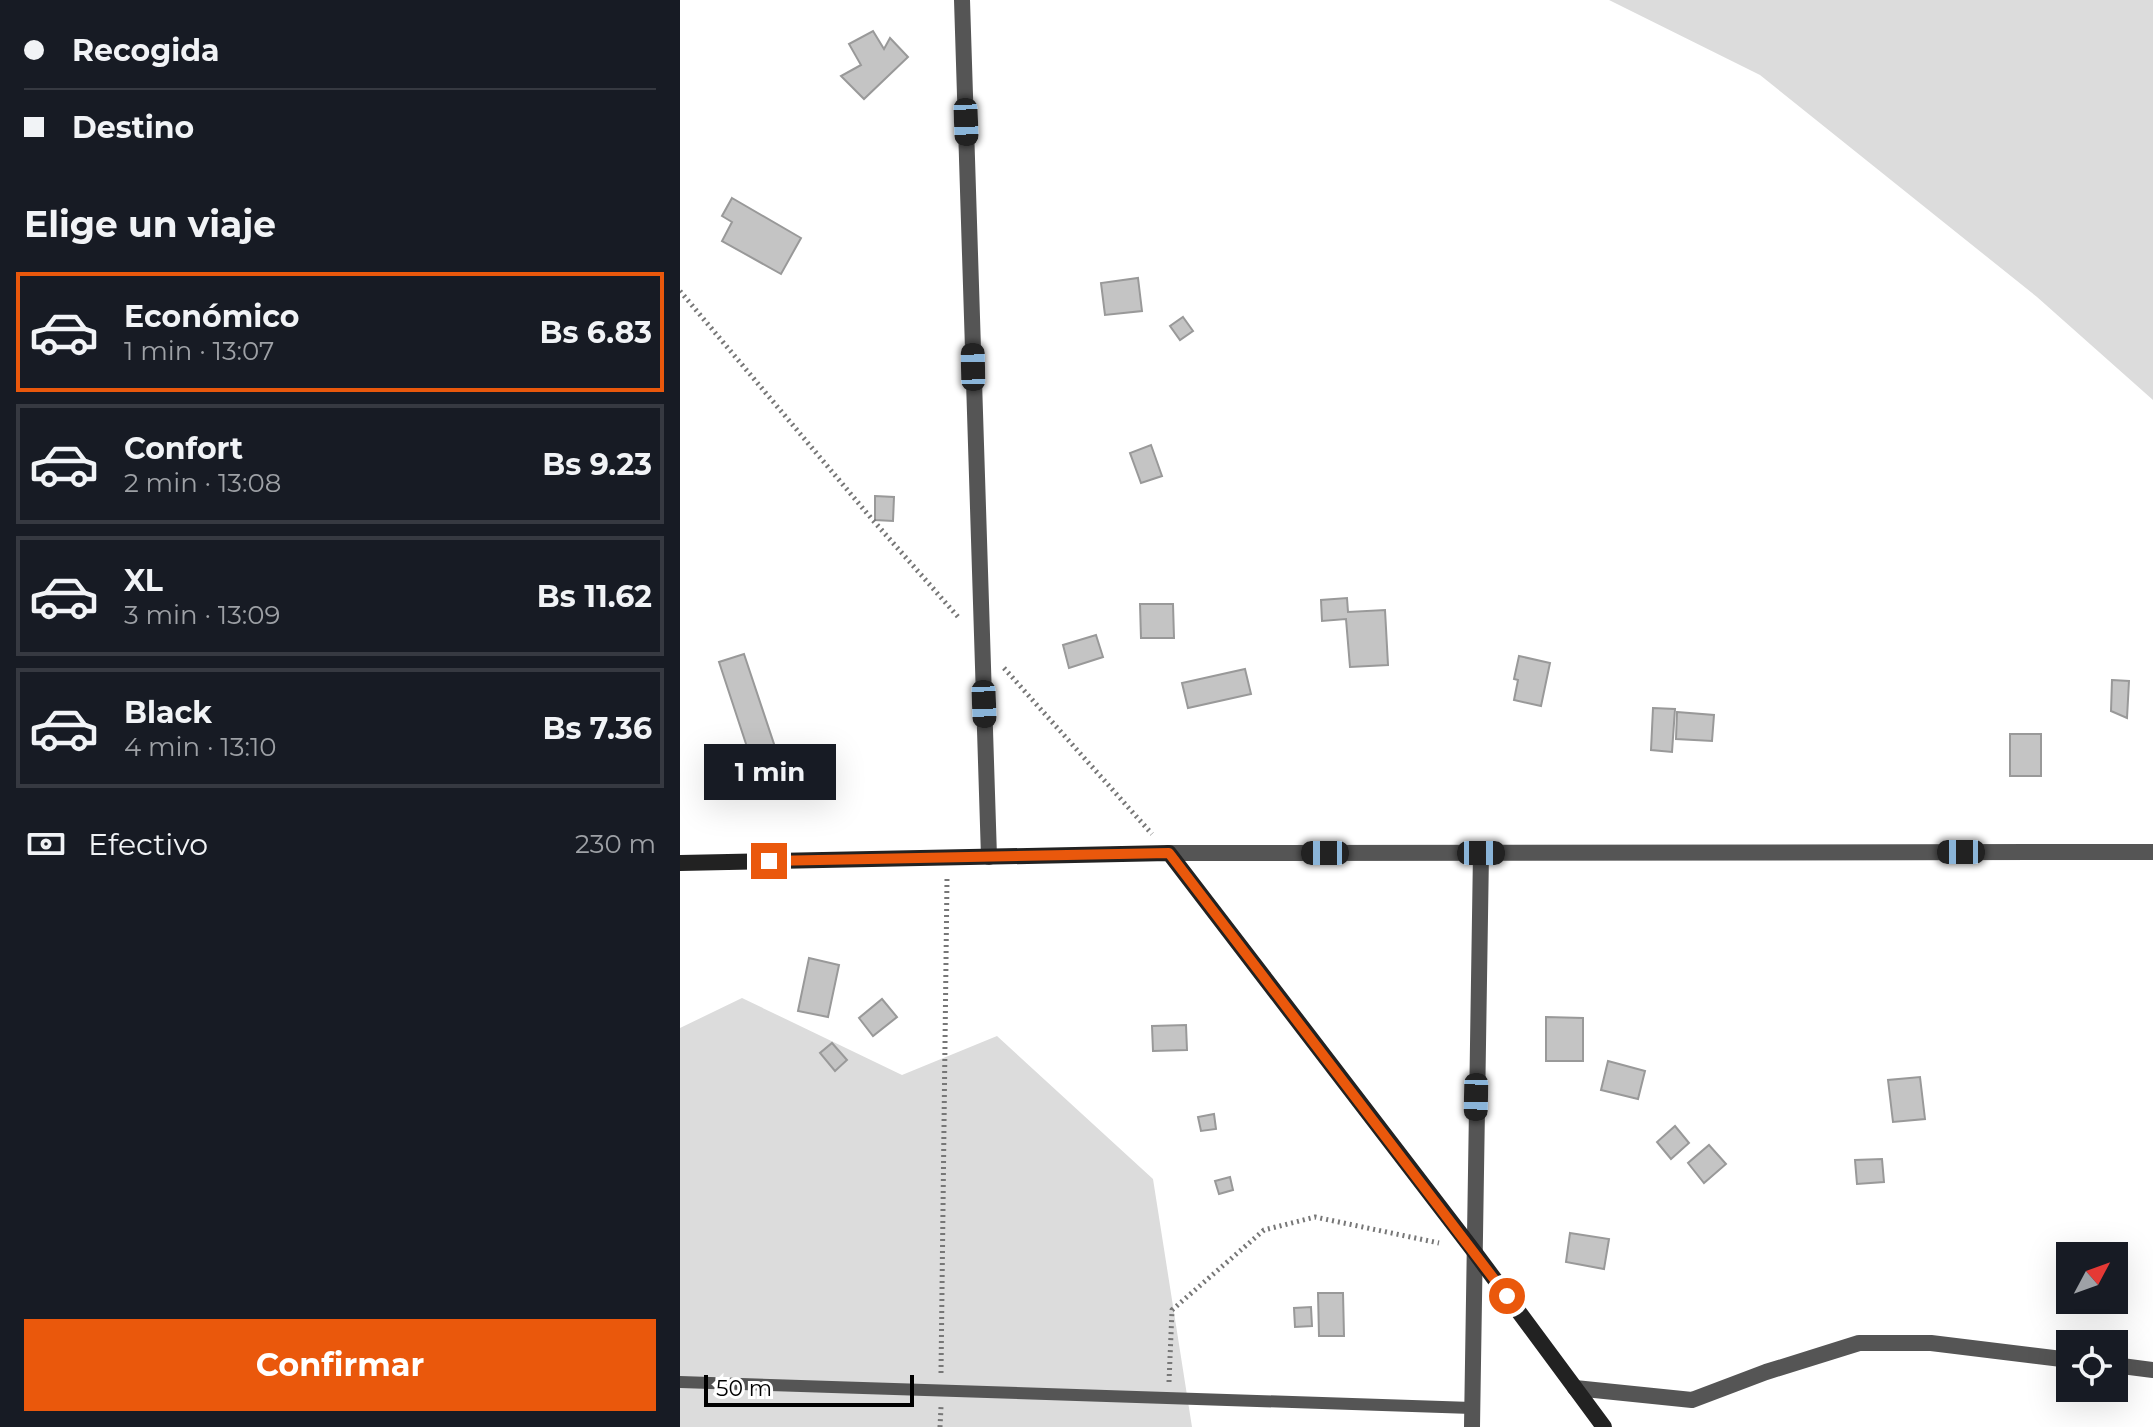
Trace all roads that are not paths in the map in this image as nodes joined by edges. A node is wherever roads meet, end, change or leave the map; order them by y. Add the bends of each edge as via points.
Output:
1 (962, 0) edge
2 (2153, 852) edge
3 (1169, 853) junction
4 (1481, 853) junction
5 (989, 857) junction
6 (680, 863) edge
7 (1473, 1250) junction
8 (2056, 1358) edge
9 (2128, 1367) edge
10 (2153, 1370) edge
11 (680, 1382) edge
12 (1575, 1388) junction
13 (1472, 1408) junction
14 (1472, 1427) edge
15 (1604, 1427) edge

1 - 5 street
2 - 4 street
3 - 4 street
3 - 5 main road
3 - 7 main road
4 - 7 street
5 - 6 main road
7 - 12 main road
7 - 13 street
8 - 12 street via 1931,1343 1859,1343 1692,1400
9 - 10 street
11 - 13 lane
12 - 15 main road
13 - 14 street

